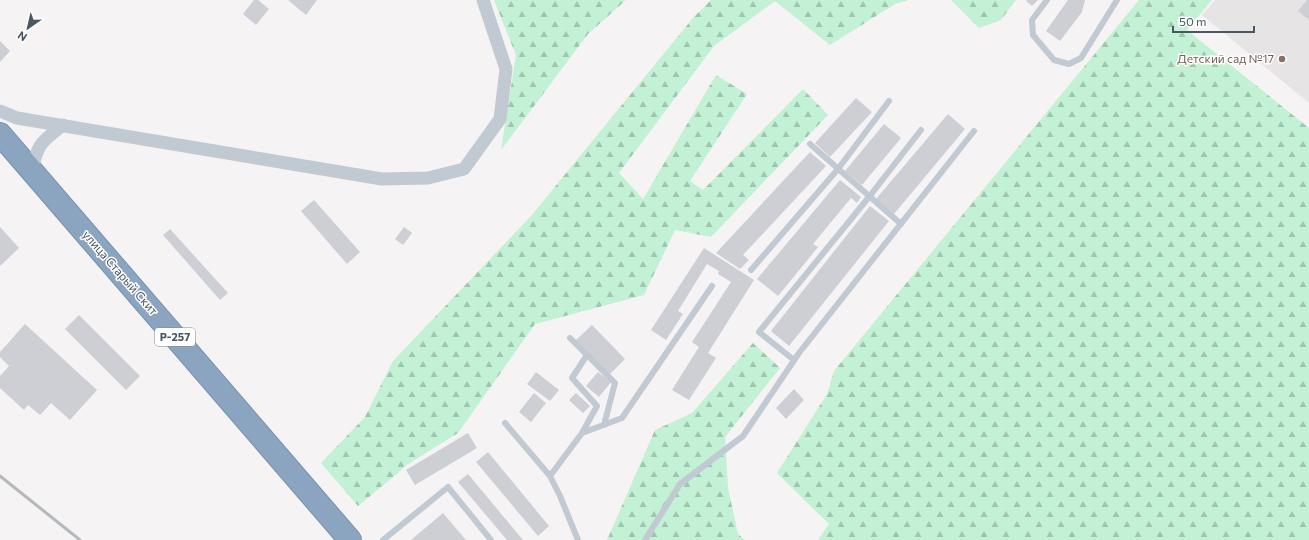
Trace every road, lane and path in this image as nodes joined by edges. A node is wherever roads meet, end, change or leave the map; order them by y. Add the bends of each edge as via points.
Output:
1 (483, 0) edge
2 (1048, 0) edge
3 (1117, 0) edge
4 (889, 101) dead end
5 (0, 111) edge
6 (63, 125) junction
7 (921, 130) dead end
8 (974, 131) dead end
9 (0, 134) edge
10 (810, 144) dead end
11 (838, 169) junction
12 (32, 171) junction
13 (869, 198) junction
14 (900, 224) junction
15 (751, 270) dead end
16 (712, 286) dead end
17 (570, 338) dead end
18 (587, 355) junction
19 (794, 360) junction
20 (504, 424) dead end
21 (604, 425) junction
22 (582, 433) junction
23 (550, 476) junction
24 (350, 540) edge
25 (383, 540) edge
26 (491, 540) edge
27 (578, 540) edge
28 (645, 540) edge

1 - 6 street via 506,69 500,119 464,170 428,178 382,178
2 - 3 lane via 1032,20 1033,35 1054,60 1069,64 1081,58
4 - 11 lane
5 - 6 street via 17,118
6 - 12 street via 45,138 35,154
7 - 13 lane
8 - 14 lane
9 - 12 highway, улица Старый Скит / Р-257
10 - 11 lane
11 - 13 lane
11 - 15 lane
12 - 24 highway, улица Старый Скит / Р-257
13 - 14 lane
13 - 19 lane via 759,332
14 - 19 lane
16 - 21 lane via 622,418
17 - 18 lane
18 - 21 lane via 614,383
18 - 22 lane via 572,378 597,406
19 - 28 lane via 743,436 680,484
20 - 23 lane
21 - 22 lane
22 - 23 lane
23 - 27 lane
25 - 26 lane via 448,487

